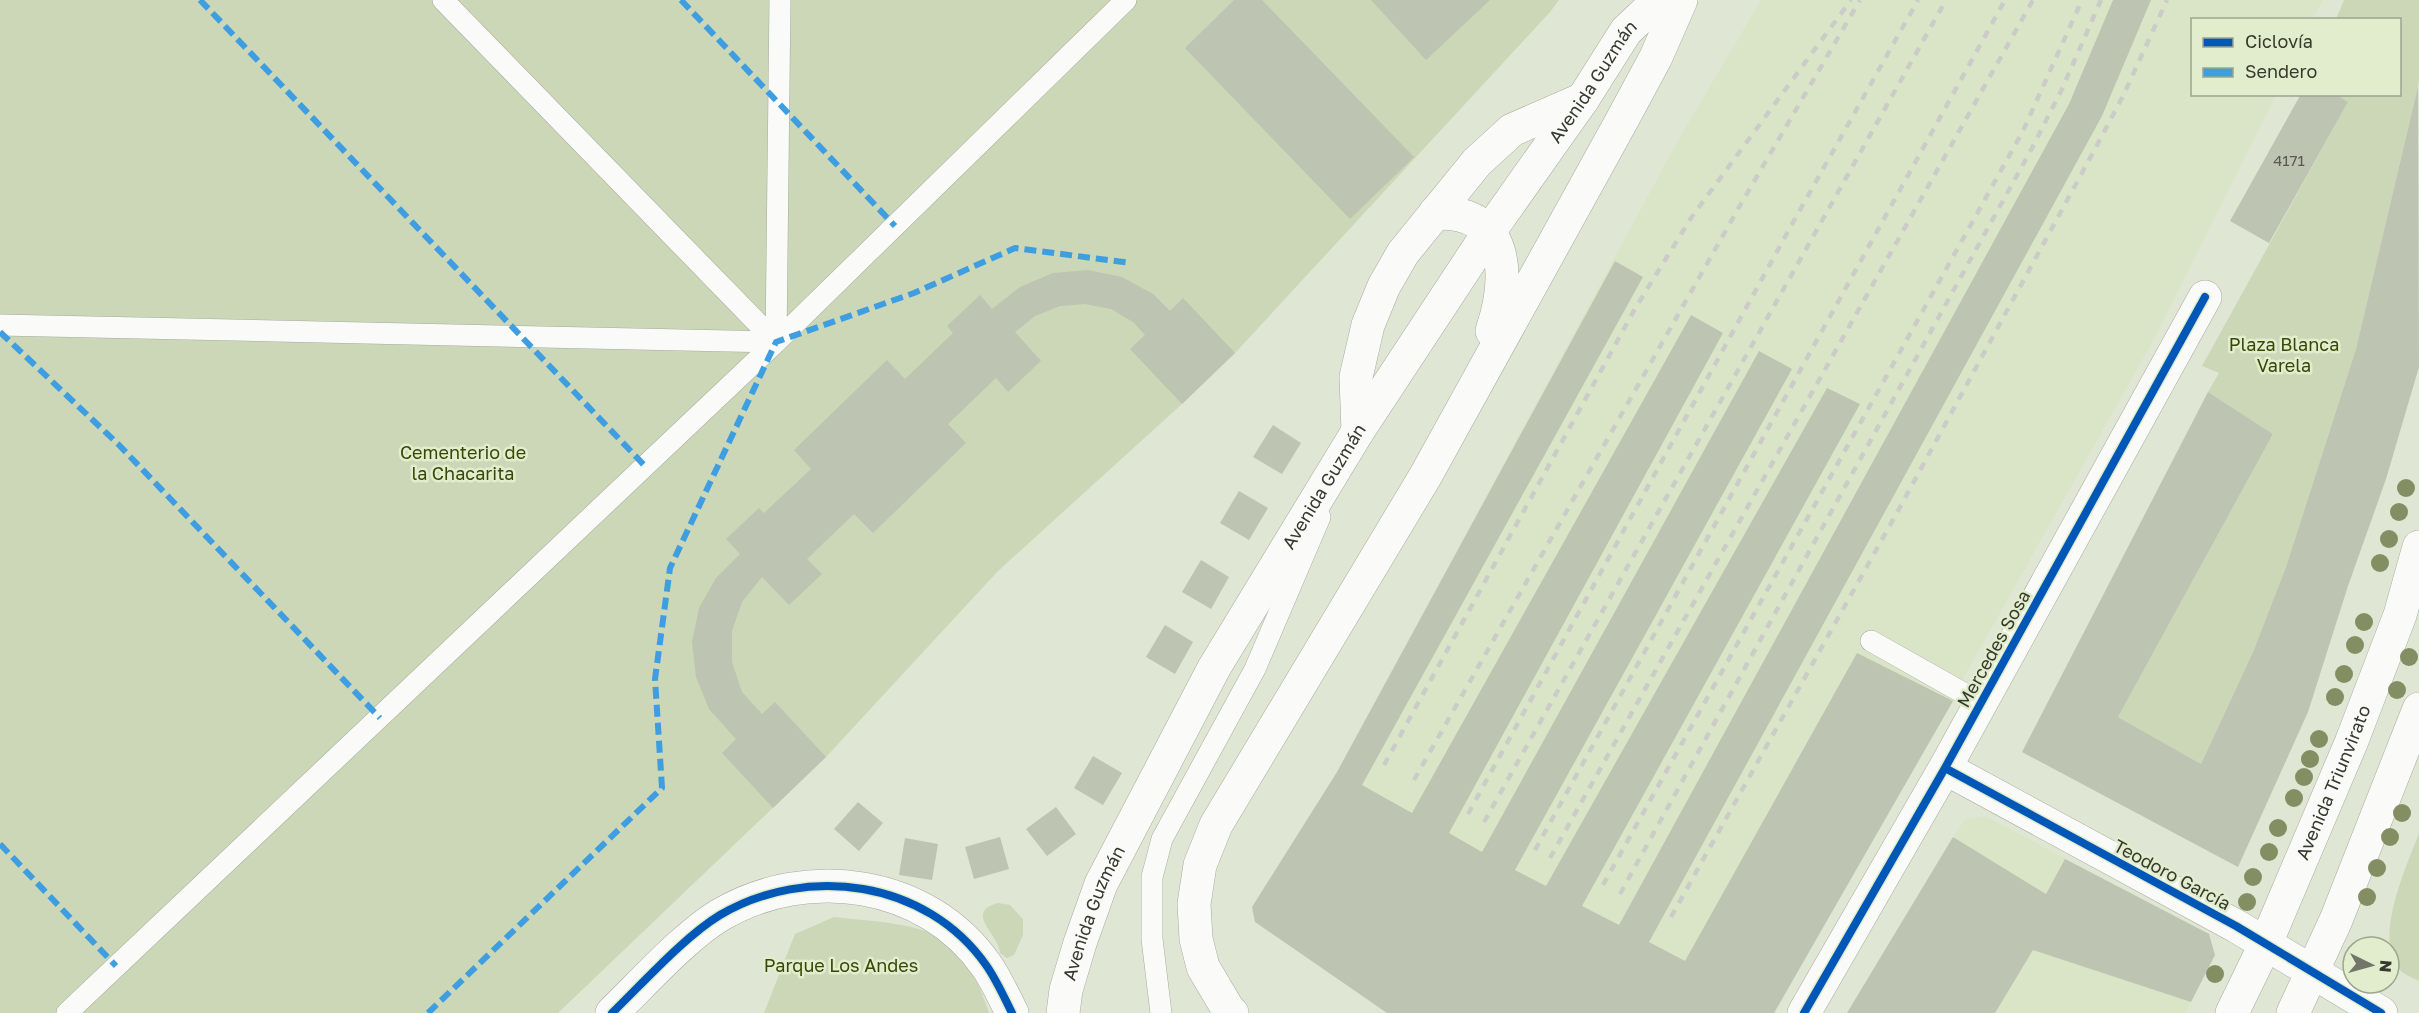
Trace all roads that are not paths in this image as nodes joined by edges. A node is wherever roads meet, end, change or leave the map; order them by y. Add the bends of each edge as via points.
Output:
1 (443, 0) edge
2 (780, 0) edge
3 (1126, 0) edge
4 (1659, 0) edge
5 (1681, 0) edge
6 (1583, 99) junction
7 (1435, 213) junction
8 (1489, 232) junction
9 (2205, 297) dead end
10 (0, 325) edge
11 (776, 342) junction
12 (1471, 393) junction
13 (1358, 432) junction
14 (2419, 547) edge
15 (1871, 641) dead end
16 (1981, 704) junction
17 (2419, 709) edge
18 (1945, 768) junction
19 (2266, 943) junction
20 (2313, 971) junction
21 (1226, 1012) edge
22 (67, 1013) edge
23 (612, 1013) edge
24 (1012, 1013) edge
25 (1063, 1013) edge
26 (1161, 1013) edge
27 (1804, 1013) edge
28 (2232, 1013) edge
29 (2293, 1013) edge
30 (2381, 1013) edge

1 - 11 lane
2 - 11 lane
3 - 11 lane
4 - 6 main road, Avenida Guzmán via 1626,31
5 - 12 main road, Avenida Guzmán via 1656,57
6 - 7 main road via 1512,130 1477,162
6 - 8 main road, Avenida Guzmán
7 - 8 main road via 1455,212 1473,219
7 - 13 main road via 1403,253 1368,325 1356,377
8 - 12 main road via 1499,251 1503,279 1500,309
8 - 13 main road, Avenida Guzmán
9 - 16 main road, Mercedes Sosa
10 - 11 lane
11 - 22 lane
12 - 21 main road, Avenida Guzmán via 1382,550 1216,825 1200,865 1194,904 1196,939 1203,967
13 - 25 main road, Avenida Guzmán via 1202,688 1101,884 1066,990
13 - 26 lane via 1255,669 1162,839 1152,877 1152,939
14 - 19 main road, Avenida Triunvirato via 2388,647
15 - 16 lane
16 - 18 main road, Mercedes Sosa
17 - 20 main road
18 - 19 main road, Teodoro García
18 - 27 main road, Mercedes Sosa
19 - 20 main road, Teodoro García
19 - 28 main road, Avenida Triunvirato
20 - 29 main road
20 - 30 main road, Teodoro García
23 - 24 main road via 719,916 760,896 804,886 838,885 872,890 936,917 986,965

